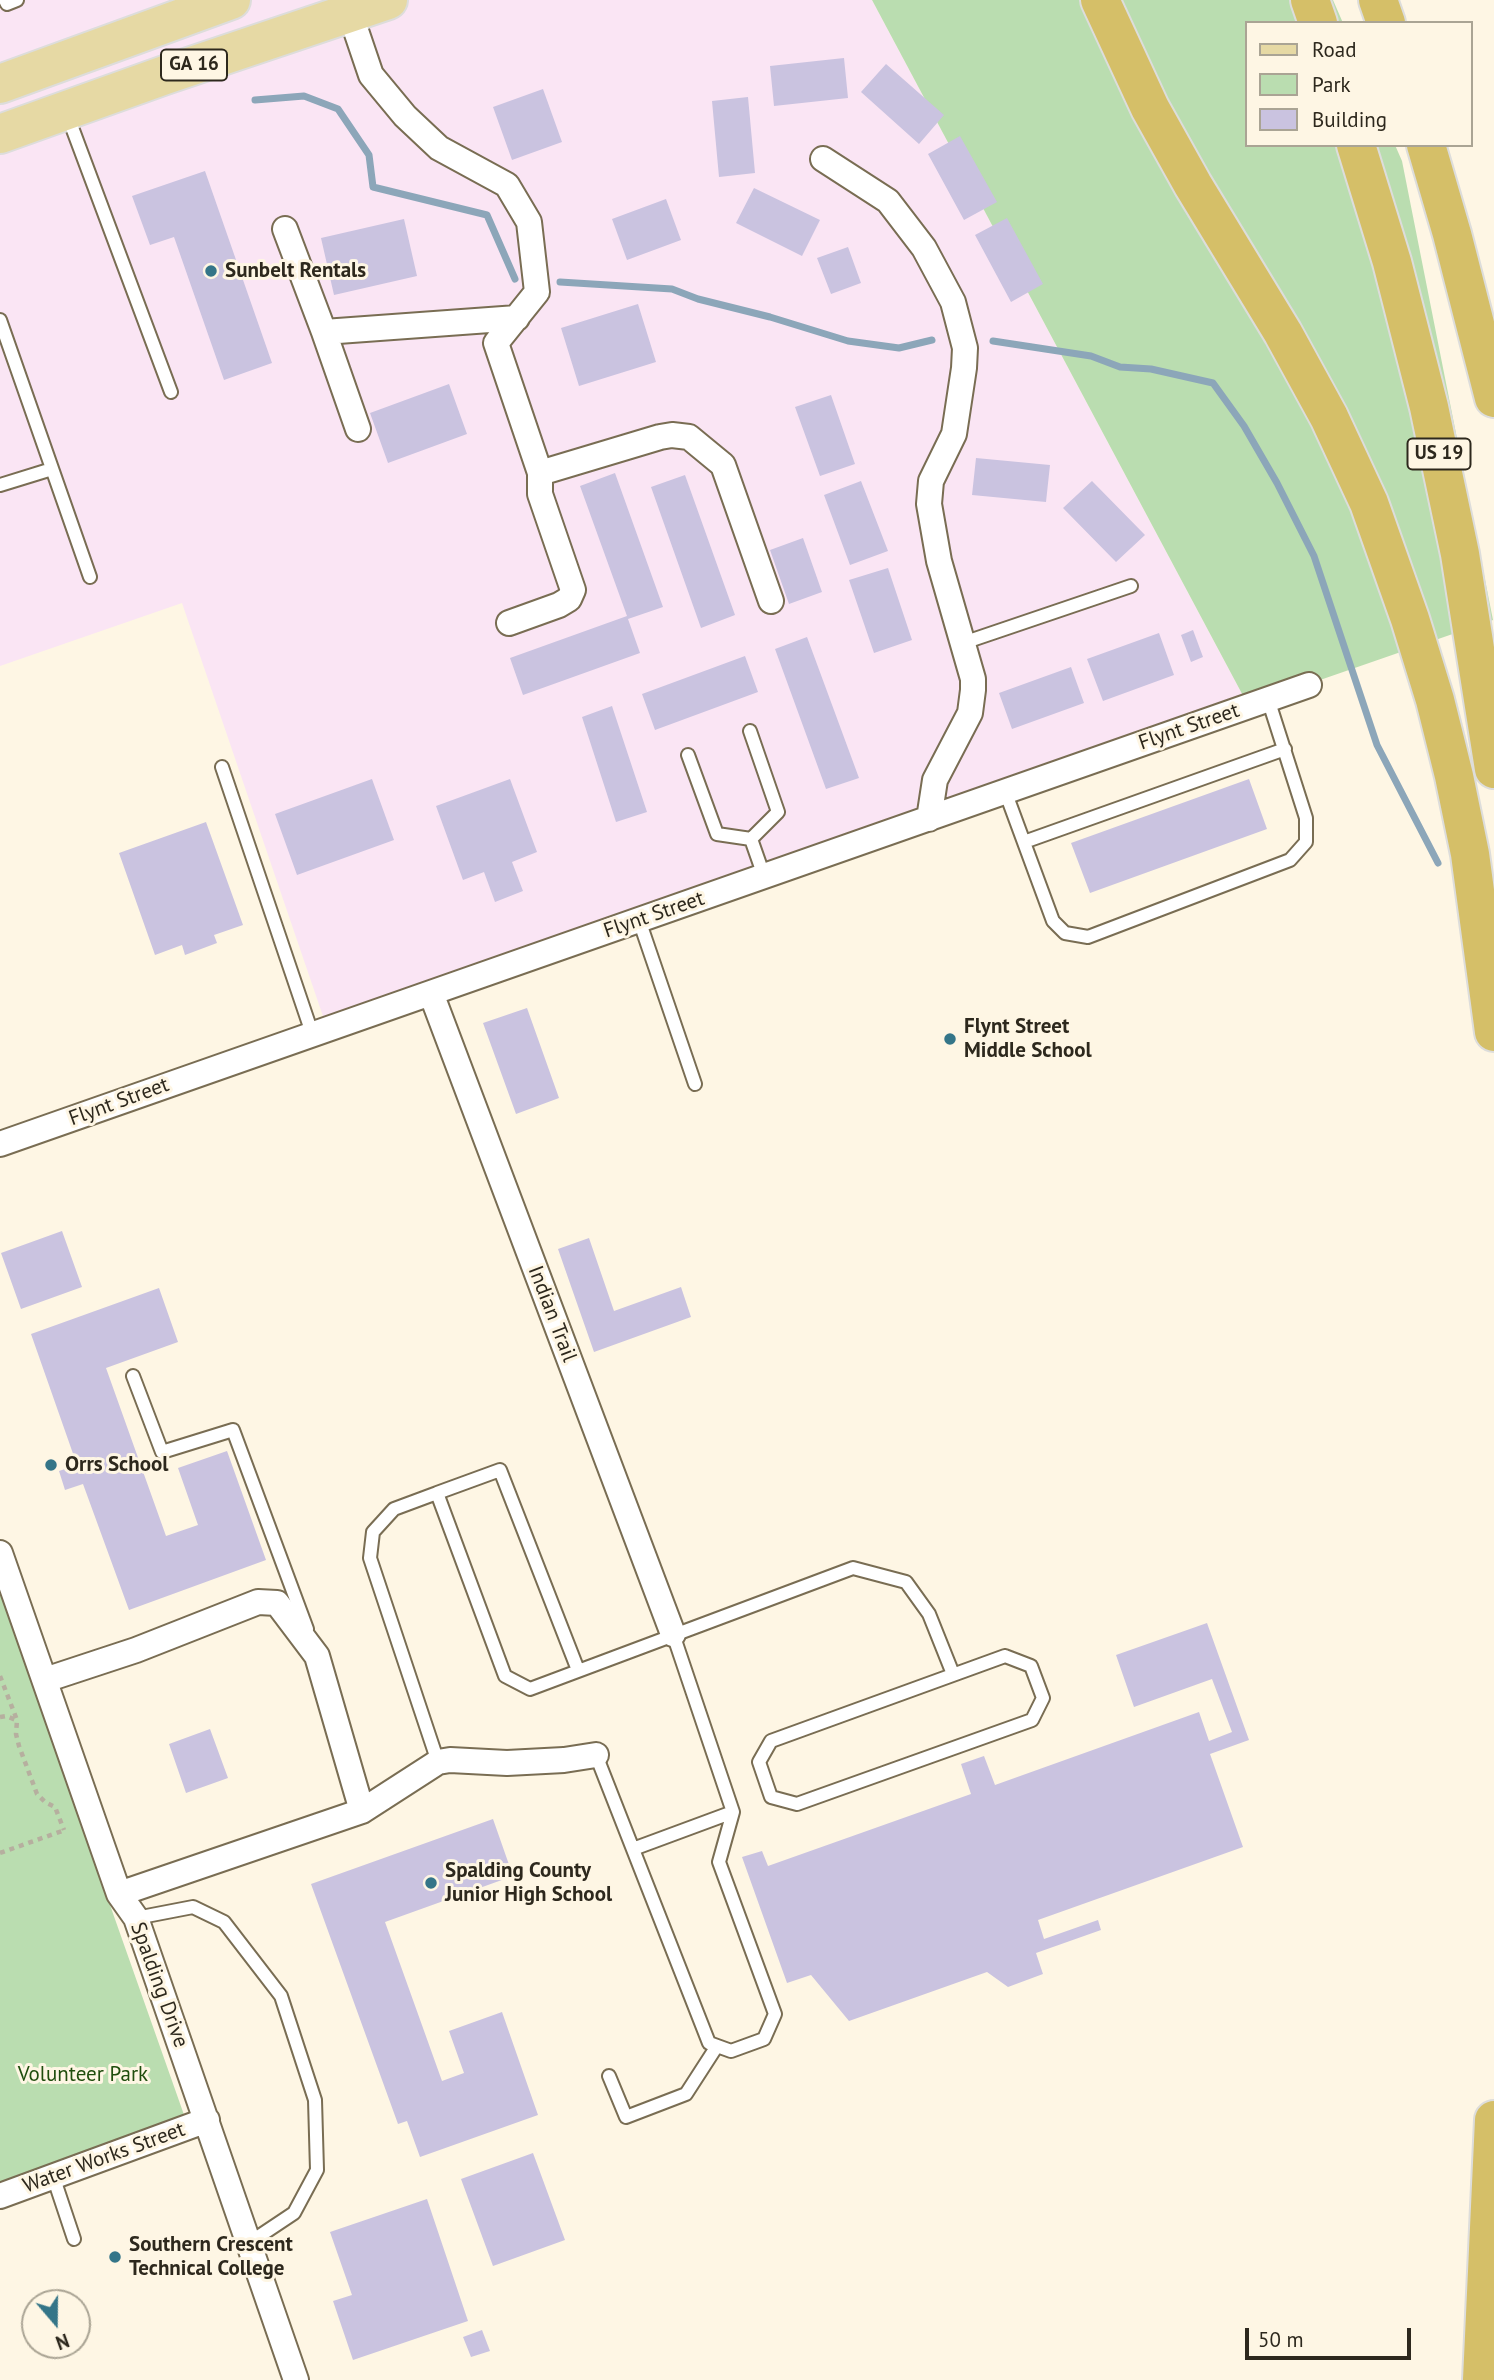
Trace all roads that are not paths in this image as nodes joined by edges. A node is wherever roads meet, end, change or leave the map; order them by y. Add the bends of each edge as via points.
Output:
1 (5, 0) edge
2 (17, 0) edge
3 (231, 0) edge
4 (388, 0) edge
5 (1100, 0) edge
6 (1310, 0) edge
7 (1378, 0) edge
8 (347, 6) edge
9 (1317, 21) edge
10 (1385, 21) edge
11 (0, 84) edge
12 (66, 110) junction
13 (0, 134) edge
14 (1357, 147) edge
15 (1427, 147) edge
16 (822, 159) dead end
17 (285, 229) dead end
18 (517, 318) junction
19 (0, 320) edge
20 (324, 332) junction
21 (171, 392) dead end
22 (1494, 398) edge
23 (358, 429) dead end
24 (52, 468) junction
25 (540, 473) junction
26 (0, 485) edge
27 (90, 577) dead end
28 (1131, 586) dead end
29 (771, 601) dead end
30 (509, 623) dead end
31 (963, 643) junction
32 (1309, 685) dead end
33 (1268, 699) junction
34 (750, 731) dead end
35 (1285, 749) junction
36 (688, 755) dead end
37 (222, 768) dead end
38 (1494, 769) edge
39 (1005, 791) junction
40 (929, 818) junction
41 (751, 839) junction
42 (1024, 842) junction
43 (764, 876) junction
44 (639, 920) junction
45 (431, 993) junction
46 (1494, 1032) edge
47 (312, 1033) junction
48 (695, 1084) dead end
49 (0, 1144) edge
50 (133, 1376) dead end
51 (437, 1493) junction
52 (0, 1553) edge
53 (673, 1634) junction
54 (317, 1656) junction
55 (578, 1670) junction
56 (953, 1674) junction
57 (45, 1680) junction
58 (596, 1755) joint
59 (438, 1762) junction
60 (362, 1811) junction
61 (733, 1812) junction
62 (633, 1849) junction
63 (119, 1894) junction
64 (136, 1918) junction
65 (717, 2046) junction
66 (609, 2076) dead end
67 (207, 2120) junction
68 (1494, 2120) edge
69 (53, 2176) junction
70 (0, 2196) edge
71 (74, 2239) dead end
72 (249, 2243) junction
73 (296, 2380) edge
74 (1482, 2380) edge

1 - 2 lane via 7,4
3 - 11 main road, GA 16
4 - 8 main road, GA 16
5 - 46 highway via 1150,108 1283,333 1369,503 1435,699 1454,776 1474,879
6 - 9 highway
7 - 10 highway
8 - 12 main road, GA 16
8 - 18 street via 371,75 405,116 439,148 507,185 529,222 537,292
12 - 13 main road, GA 16
12 - 21 lane
14 - 38 highway, US 19 via 1429,407 1460,554
15 - 22 highway
16 - 31 street via 888,201 924,247 953,302 965,348 964,368 954,434 931,481 929,504 939,561
17 - 20 street
18 - 20 street
18 - 25 street via 496,343
19 - 24 lane
20 - 23 street
24 - 26 lane
24 - 27 lane
25 - 29 street via 660,437 689,437 723,465
25 - 30 street via 540,494 573,590 559,605
28 - 31 lane
31 - 40 street via 973,679 970,713 935,780
32 - 33 street, Flynt Street
33 - 35 lane
33 - 39 street, Flynt Street
34 - 41 lane via 778,812
35 - 42 lane
35 - 42 lane via 1306,818 1306,842 1290,860 1088,937 1065,933 1053,921
36 - 41 lane via 717,834
37 - 47 lane
39 - 40 street, Flynt Street
39 - 42 lane
40 - 43 street, Flynt Street
41 - 43 lane
43 - 44 street, Flynt Street
44 - 45 street, Flynt Street
44 - 48 lane
45 - 47 street, Flynt Street
45 - 53 street, Indian Trail
47 - 49 street, Flynt Street
50 - 54 lane via 162,1452 233,1430
51 - 55 lane via 505,1676 530,1689
51 - 55 lane via 500,1470
51 - 59 lane via 394,1509 373,1532 370,1558
52 - 57 street, Spalding Drive
53 - 55 lane
53 - 56 lane via 853,1567 906,1582 929,1614
53 - 61 lane
54 - 57 street via 277,1603 258,1602
54 - 60 street
56 - 56 lane via 1005,1656 1031,1665 1043,1698 1032,1720 797,1804 771,1797 759,1762 771,1741
57 - 63 street, Spalding Drive
58 - 59 street via 507,1763
58 - 62 lane
59 - 60 street
60 - 63 street
61 - 62 lane
61 - 65 lane via 719,1862 775,2014 764,2039 731,2051
62 - 65 lane via 709,2043
63 - 64 street, Spalding Drive
64 - 67 street, Spalding Drive
64 - 72 lane via 193,1907 224,1922 281,1996 315,2099 317,2170 294,2213
65 - 66 lane via 686,2094 626,2117
67 - 69 street, Water Works Street
67 - 72 street, Spalding Drive
68 - 74 highway
69 - 70 street, Water Works Street
69 - 71 lane
72 - 73 street, Spalding Drive

